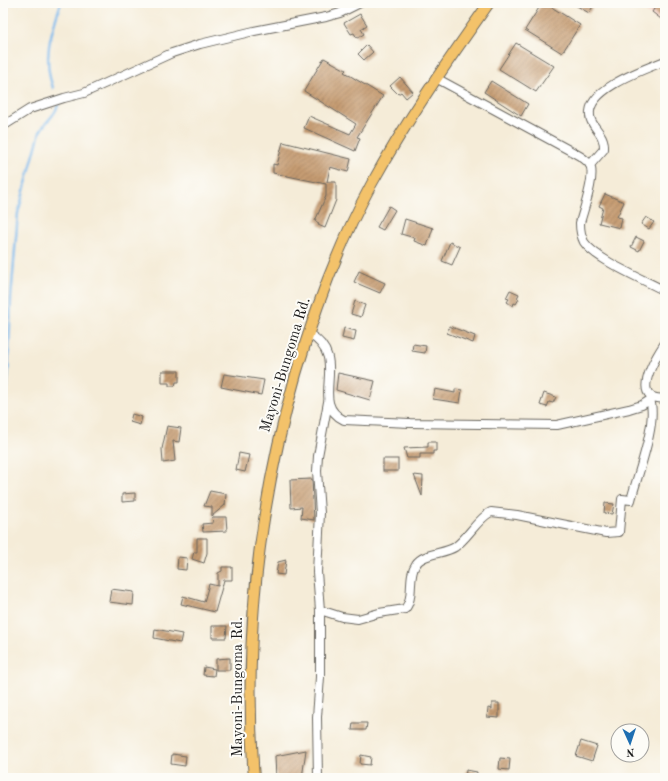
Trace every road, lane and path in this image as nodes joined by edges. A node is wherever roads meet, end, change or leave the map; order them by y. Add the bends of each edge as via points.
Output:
1 (360, 3) edge
2 (489, 3) edge
3 (665, 61) edge
4 (436, 78) junction
5 (3, 126) edge
6 (590, 165) junction
7 (665, 291) edge
8 (309, 334) junction
9 (665, 343) edge
10 (652, 399) junction
11 (665, 399) edge
12 (328, 401) junction
13 (320, 610) junction
14 (254, 778) edge
15 (318, 778) edge

1 - 5 street via 326,18 254,31 172,53 84,93 30,109
2 - 4 main road, Mayoni-Bungoma Rd.
3 - 6 street via 606,89 592,102 590,119 601,133 604,146 603,152
4 - 6 street via 570,150
4 - 8 main road, Mayoni-Bungoma Rd. via 368,191 339,255
6 - 7 street via 591,183 580,223 584,242 601,256
8 - 12 street via 321,342 328,356
8 - 14 main road, Mayoni-Bungoma Rd. via 279,439 259,543 251,649
9 - 10 street via 647,381 647,392
10 - 11 street
10 - 12 street via 642,405 608,415 545,426 352,422 338,417 330,408
10 - 13 street via 651,427 631,500 622,499 618,532 491,512 455,547 418,561 412,571 409,602 405,609 358,619
12 - 13 street via 317,470 320,513 317,572
13 - 15 street

